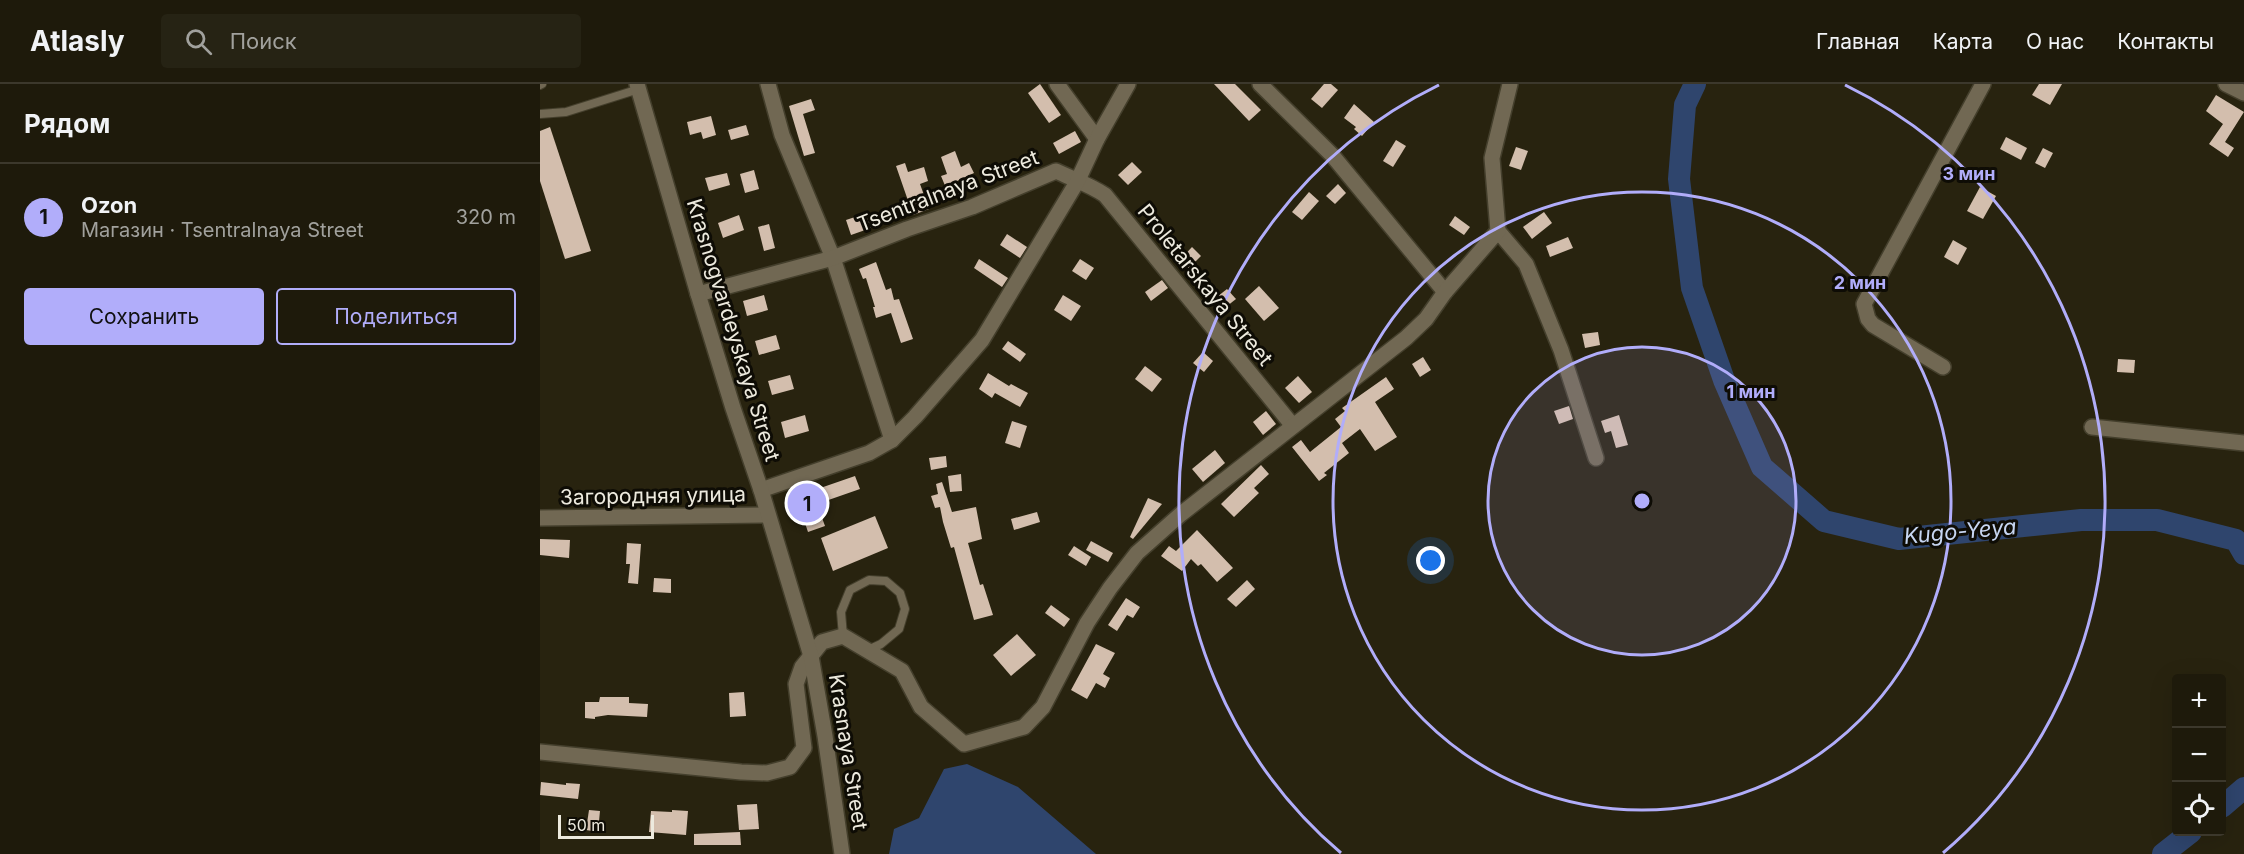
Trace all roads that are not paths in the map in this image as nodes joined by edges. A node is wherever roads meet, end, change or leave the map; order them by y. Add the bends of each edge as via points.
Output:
1 (768, 84) edge
2 (1057, 84) edge
3 (1128, 84) edge
4 (1260, 84) edge
5 (1510, 84) edge
6 (1983, 84) edge
7 (2226, 84) edge
8 (638, 87) edge
9 (2244, 93) edge
10 (540, 114) edge
11 (1097, 139) junction
12 (1077, 182) junction
13 (1498, 231) junction
14 (833, 258) junction
15 (1444, 292) junction
16 (698, 294) junction
17 (1943, 368) dead end
18 (1293, 426) junction
19 (2092, 427) dead end
20 (892, 440) junction
21 (2244, 443) edge
22 (1596, 458) dead end
23 (761, 490) junction
24 (767, 515) junction
25 (540, 518) edge
26 (843, 636) junction
27 (867, 651) junction
28 (811, 656) junction
29 (540, 752) edge
30 (842, 854) edge

1 - 14 street via 782,135
2 - 11 street
3 - 11 street
4 - 15 street via 1332,155
5 - 13 street via 1492,158
6 - 17 street via 1864,304 1873,325
7 - 9 street
8 - 10 lane via 566,112
8 - 16 street, Krasnogvardeyskaya Street
11 - 12 street
12 - 14 street, Tsentralnaya Street via 1056,171 972,207
12 - 18 street, Proletarskaya Street via 1105,195
12 - 20 street via 982,340
13 - 15 street
13 - 22 street via 1526,264 1561,350
14 - 16 street, Tsentralnaya Street
14 - 20 street
15 - 18 street via 1426,319 1406,338
16 - 23 street, Krasnogvardeyskaya Street
18 - 27 street via 1137,553 1087,623 1043,707 1024,727 964,744 921,706 902,671
19 - 21 street
20 - 23 street via 869,453
23 - 24 street, Krasnogvardeyskaya Street
24 - 25 street, Загородняя улица
24 - 28 street, Krasnogvardeyskaya Street
26 - 27 street
26 - 27 lane via 841,612 850,590 869,580 886,581 900,592 905,609 899,629
26 - 28 street via 822,642
28 - 29 street via 796,684 804,748 790,767 767,773 741,772
28 - 30 street, Krasnaya Street

